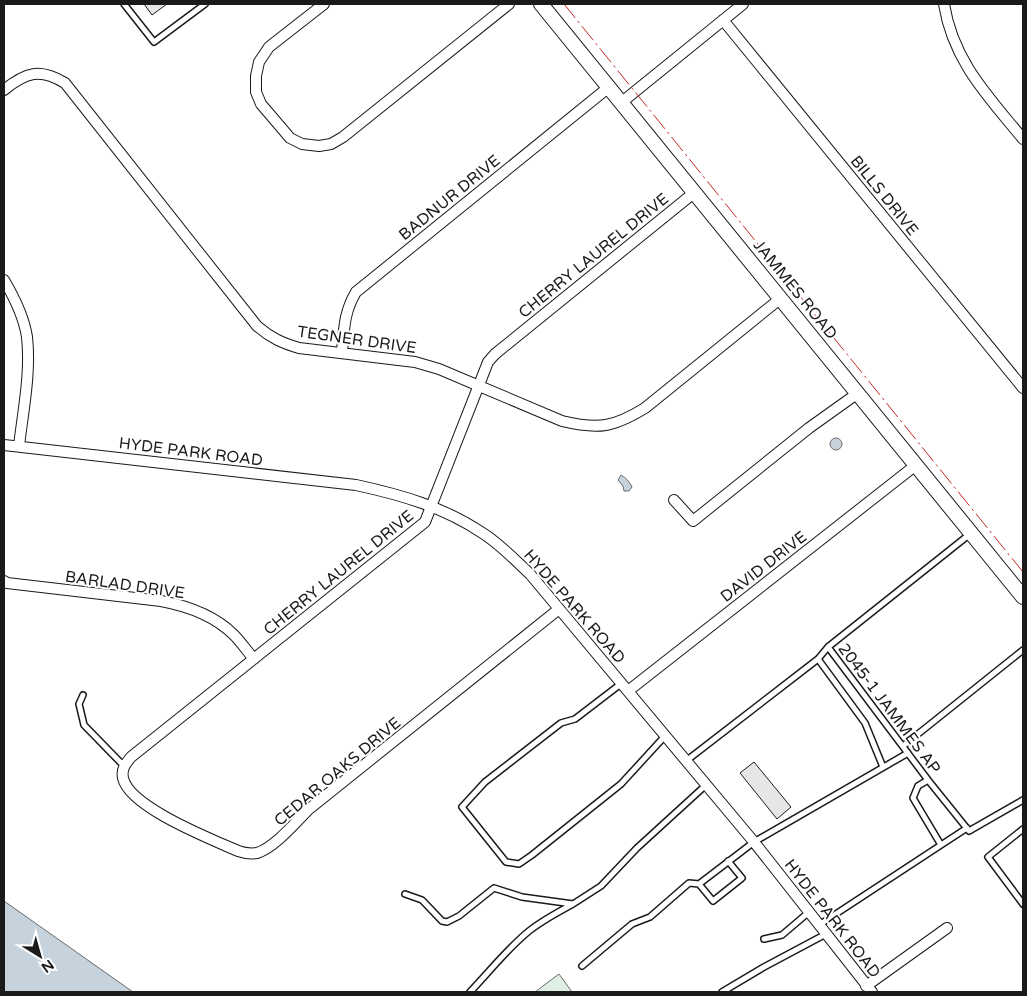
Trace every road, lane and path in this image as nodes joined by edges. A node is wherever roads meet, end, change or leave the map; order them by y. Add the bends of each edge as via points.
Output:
1 (124, 4) edge
2 (205, 4) edge
3 (324, 4) edge
4 (510, 4) edge
5 (541, 4) edge
6 (743, 4) edge
7 (944, 4) edge
8 (723, 20) junction
9 (609, 87) junction
10 (4, 90) edge
11 (622, 102) junction
12 (1023, 139) edge
13 (695, 192) junction
14 (4, 280) edge
15 (781, 298) junction
16 (342, 352) junction
17 (478, 385) junction
18 (1023, 388) edge
19 (858, 393) junction
20 (4, 445) edge
21 (19, 446) junction
22 (916, 465) junction
23 (674, 500) dead end
24 (432, 506) junction
25 (972, 534) junction
26 (4, 581) edge
27 (1023, 597) edge
28 (559, 608) junction
29 (828, 647) junction
30 (1023, 650) edge
31 (254, 659) junction
32 (818, 659) junction
33 (625, 687) junction
34 (83, 695) dead end
35 (666, 736) junction
36 (903, 746) junction
37 (908, 753) junction
38 (686, 761) junction
39 (883, 768) junction
40 (123, 771) junction
41 (928, 780) junction
42 (706, 785) junction
43 (1023, 800) edge
44 (967, 828) junction
45 (1023, 829) edge
46 (754, 842) junction
47 (941, 845) junction
48 (728, 861) junction
49 (699, 884) junction
50 (405, 894) dead end
51 (573, 904) junction
52 (1023, 904) edge
53 (809, 912) junction
54 (819, 925) junction
55 (947, 928) dead end
56 (826, 934) junction
57 (764, 938) dead end
58 (582, 966) dead end
59 (869, 989) edge
60 (470, 992) edge
61 (722, 992) edge

1 - 2 lane via 154,42
3 - 4 street via 269,47 259,62 256,76 256,92 261,104 277,124 290,138 302,144 319,146 343,137
5 - 9 street, JAMMES ROAD
6 - 8 street
7 - 12 street via 953,39 964,62
8 - 11 street
8 - 18 street, BILLS DRIVE
9 - 11 street, JAMMES ROAD
9 - 16 street, BADNUR DRIVE via 356,292 345,318
10 - 16 street, TEGNER DRIVE via 28,75 42,74 65,83 257,326 282,343
11 - 13 street, JAMMES ROAD
13 - 15 street, JAMMES ROAD
13 - 17 street, CHERRY LAUREL DRIVE via 495,354
14 - 21 street via 21,316 28,357
15 - 17 street, TEGNER DRIVE via 645,408 616,423 598,426 562,421
15 - 19 street, JAMMES ROAD
16 - 17 street, TEGNER DRIVE via 415,362
17 - 24 street, CHERRY LAUREL DRIVE
19 - 22 street, JAMMES ROAD
19 - 23 street via 808,428 692,521
20 - 21 street, HYDE PARK ROAD
21 - 24 street, HYDE PARK ROAD via 356,485
22 - 25 street, JAMMES ROAD
22 - 33 street, DAVID DRIVE
24 - 28 street, HYDE PARK ROAD via 484,534 508,553
24 - 31 street, CHERRY LAUREL DRIVE via 425,522
25 - 27 street, JAMMES ROAD
25 - 29 lane, 2045-1 JAMMES AP
26 - 31 street, BARLAD DRIVE via 180,604 216,620
28 - 33 street, HYDE PARK ROAD
28 - 40 street, CEDAR OAKS DRIVE via 309,810 275,843 256,853 238,851 157,812 127,788
29 - 32 lane
29 - 36 lane, 2045-1 JAMMES AP
30 - 36 lane
31 - 40 street, CHERRY LAUREL DRIVE via 131,757
32 - 38 lane
32 - 39 lane via 865,723
33 - 35 street, HYDE PARK ROAD
33 - 35 lane via 575,719 561,723 485,782 462,807 506,862 519,864 621,784
34 - 40 lane via 79,704 84,725
35 - 38 street, HYDE PARK ROAD
36 - 37 lane, 2045-1 JAMMES AP
37 - 39 lane
37 - 41 lane, 2045-1 JAMMES AP
38 - 42 street, HYDE PARK ROAD
39 - 46 lane
41 - 44 lane, 2045-1 JAMMES AP
41 - 47 lane via 918,786 913,798
42 - 46 street, HYDE PARK ROAD
42 - 51 lane via 601,886
43 - 44 lane via 969,831
44 - 47 lane
45 - 52 lane via 988,856
46 - 48 lane
46 - 53 street, HYDE PARK ROAD
47 - 54 lane
48 - 49 lane
48 - 49 lane via 742,878 713,901
49 - 58 lane via 689,883 650,917 632,924
50 - 51 lane via 422,900 446,922 459,916 494,888 522,897
51 - 60 lane via 530,931
53 - 54 street, HYDE PARK ROAD
53 - 57 lane via 782,935
54 - 56 street, HYDE PARK ROAD
55 - 59 street
56 - 59 street, HYDE PARK ROAD
56 - 61 lane

